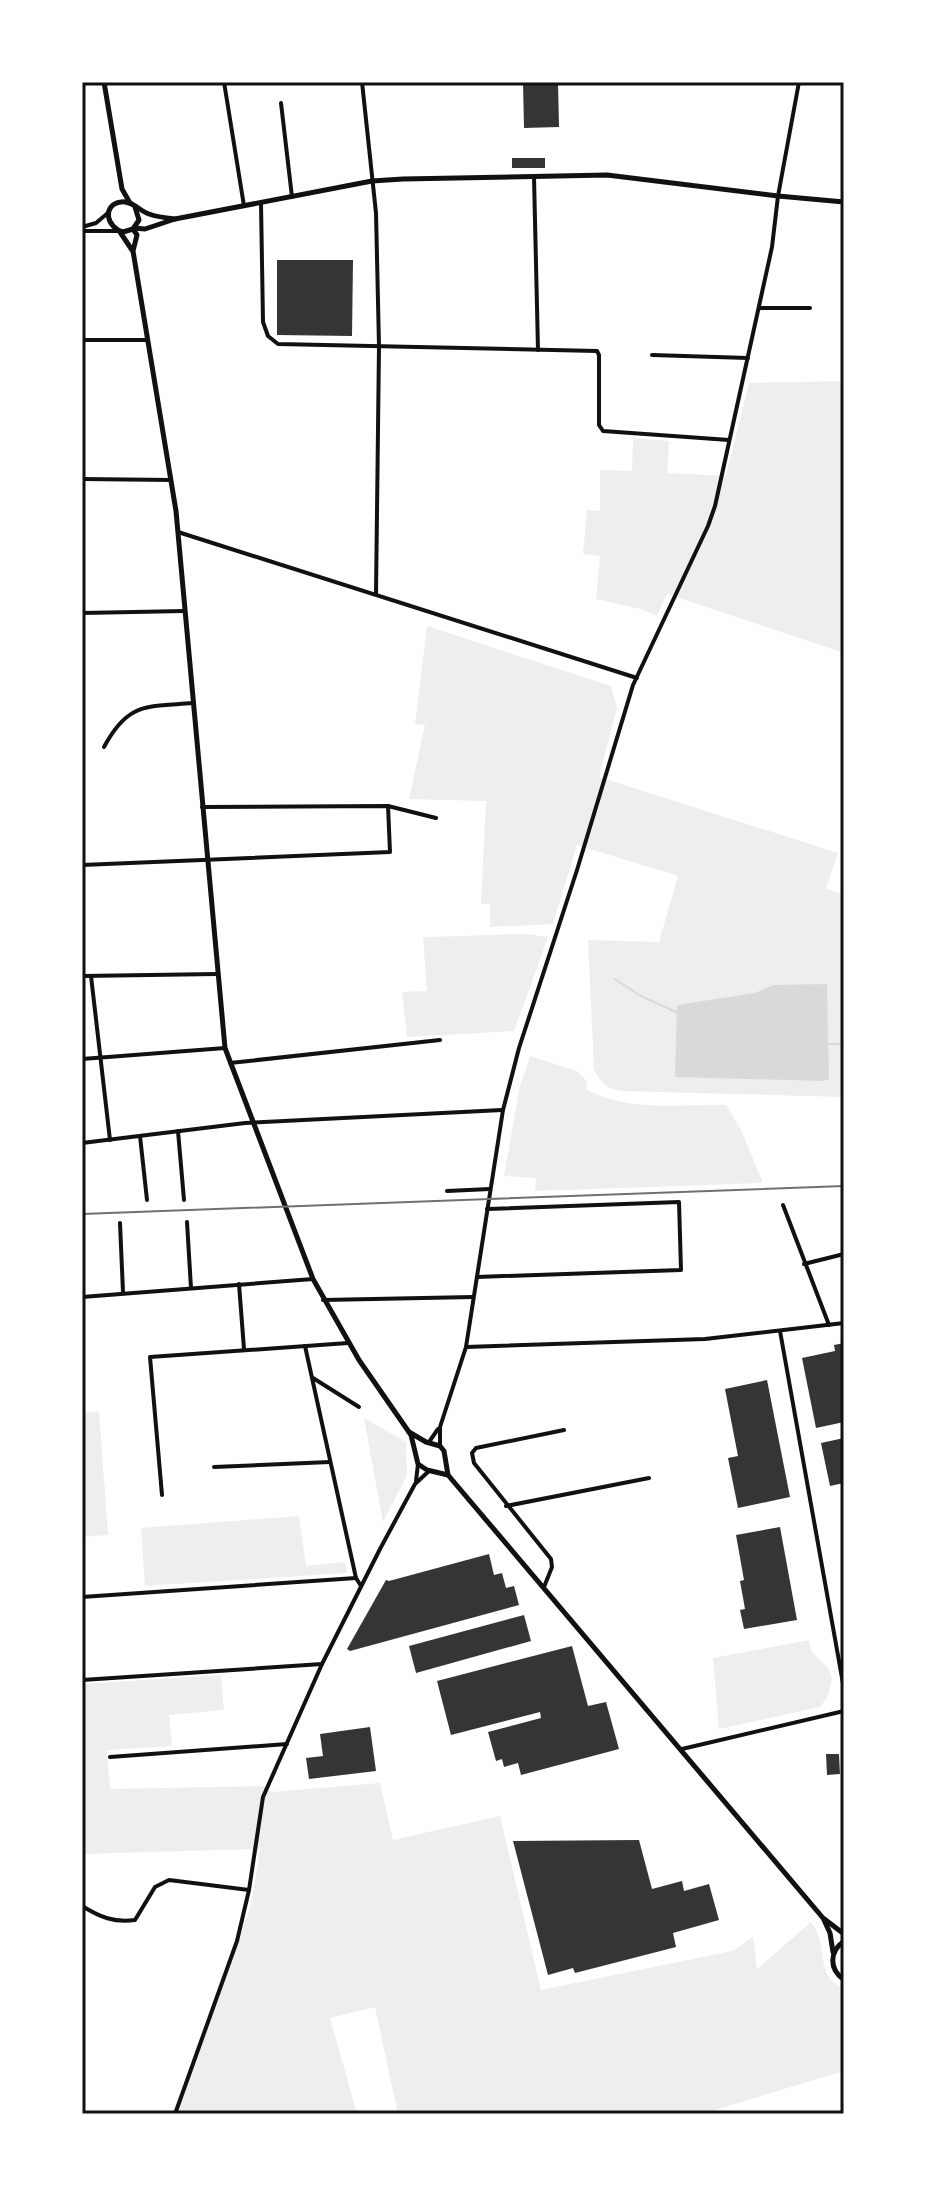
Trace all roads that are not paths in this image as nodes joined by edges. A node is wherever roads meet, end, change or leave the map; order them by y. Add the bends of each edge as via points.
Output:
1 (104, 82) edge
2 (224, 82) edge
3 (362, 82) edge
4 (799, 82) edge
5 (281, 103) dead end
6 (534, 177) junction
7 (372, 181) junction
8 (122, 189) junction
9 (778, 196) junction
10 (292, 197) junction
11 (844, 202) edge
12 (261, 203) junction
13 (114, 205) junction
14 (133, 205) junction
15 (244, 207) junction
16 (109, 212) junction
17 (175, 219) junction
18 (82, 229) edge
19 (135, 230) junction
20 (119, 232) junction
21 (133, 251) junction
22 (760, 308) junction
23 (810, 308) dead end
24 (82, 340) edge
25 (147, 340) junction
26 (379, 346) junction
27 (538, 351) junction
28 (652, 355) dead end
29 (748, 358) junction
30 (729, 440) junction
31 (82, 479) edge
32 (171, 480) junction
33 (178, 532) junction
34 (376, 594) junction
35 (185, 611) junction
36 (82, 613) edge
37 (637, 678) junction
38 (193, 703) junction
39 (104, 747) dead end
40 (388, 806) junction
41 (202, 807) junction
42 (436, 818) dead end
43 (207, 858) junction
44 (82, 865) edge
45 (217, 974) junction
46 (82, 976) edge
47 (91, 976) junction
48 (440, 1040) dead end
49 (225, 1048) junction
50 (100, 1058) junction
51 (82, 1059) edge
52 (230, 1063) junction
53 (503, 1110) junction
54 (253, 1122) junction
55 (178, 1131) junction
56 (140, 1136) junction
57 (110, 1140) junction
58 (82, 1143) edge
59 (490, 1189) junction
60 (447, 1191) dead end
61 (147, 1200) dead end
62 (184, 1200) dead end
63 (783, 1205) dead end
64 (487, 1209) junction
65 (187, 1222) dead end
66 (120, 1223) dead end
67 (844, 1254) edge
68 (804, 1264) junction
69 (477, 1277) junction
70 (313, 1279) junction
71 (239, 1284) junction
72 (191, 1288) junction
73 (123, 1292) junction
74 (82, 1297) edge
75 (473, 1297) junction
76 (323, 1300) junction
77 (844, 1323) edge
78 (829, 1325) junction
79 (780, 1331) junction
80 (348, 1343) junction
81 (305, 1346) junction
82 (466, 1347) junction
83 (244, 1350) junction
84 (313, 1378) junction
85 (359, 1407) dead end
86 (440, 1427) junction
87 (564, 1430) dead end
88 (409, 1431) junction
89 (428, 1442) junction
90 (440, 1446) junction
91 (417, 1451) junction
92 (444, 1460) junction
93 (330, 1462) junction
94 (418, 1464) junction
95 (214, 1467) dead end
96 (432, 1470) junction
97 (448, 1475) junction
98 (649, 1478) dead end
99 (415, 1484) junction
100 (162, 1495) dead end
101 (506, 1506) junction
102 (356, 1578) junction
103 (361, 1586) junction
104 (543, 1589) junction
105 (82, 1597) edge
106 (322, 1664) junction
107 (82, 1680) edge
108 (844, 1689) edge
109 (844, 1711) edge
110 (287, 1744) junction
111 (682, 1749) junction
112 (110, 1757) dead end
113 (249, 1890) junction
114 (82, 1906) edge
115 (823, 1918) junction
116 (844, 1934) edge
117 (844, 1941) edge
118 (833, 1953) junction
119 (844, 1980) edge
120 (175, 2114) edge

1 - 8 street
2 - 15 street
3 - 7 street
4 - 9 street
5 - 10 street
6 - 7 street
6 - 9 street via 607,175
6 - 27 street
7 - 10 street
7 - 26 street
8 - 13 street
8 - 14 street
9 - 11 street
9 - 22 street
10 - 12 street
12 - 15 street
12 - 26 street via 263,322 268,336 278,344
13 - 14 street
13 - 16 street
14 - 17 street
14 - 19 street via 139,215
15 - 17 street
16 - 18 street
16 - 20 street via 109,223
17 - 19 street
18 - 20 street
19 - 20 street
19 - 21 street
20 - 21 street
21 - 25 street
22 - 23 street
22 - 29 street
24 - 25 street
25 - 32 street
26 - 27 street
26 - 34 street
27 - 30 street via 597,351 603,431
28 - 29 street
29 - 30 street
30 - 37 street via 708,526
31 - 32 street
32 - 33 street
33 - 34 street
33 - 35 street
34 - 37 street
35 - 36 street
35 - 38 street
37 - 53 street
38 - 39 street via 136,710 115,726
38 - 41 street
40 - 41 street
40 - 42 street
40 - 43 street via 390,852
41 - 43 street
43 - 44 street
43 - 45 street
45 - 47 street
45 - 49 street
46 - 47 street
47 - 50 street
48 - 52 street
49 - 50 street
49 - 52 street
50 - 51 street
50 - 57 street
52 - 54 street
53 - 54 street
53 - 59 street
54 - 55 street
54 - 70 street
55 - 56 street
55 - 62 street
56 - 57 street
56 - 61 street
57 - 58 street
59 - 60 street
59 - 64 street
63 - 68 street
64 - 69 street
64 - 69 street via 679,1202 681,1270
65 - 72 street
66 - 73 street
67 - 68 street
68 - 78 street
69 - 75 street
70 - 71 street
70 - 76 street
71 - 72 street
71 - 83 street
72 - 73 street
73 - 74 street
75 - 76 street
75 - 82 street
76 - 80 street
77 - 78 street
78 - 79 street
79 - 82 street via 705,1339
79 - 108 street
80 - 81 street
80 - 88 street
81 - 83 street
81 - 84 street
82 - 86 street
83 - 100 street via 150,1357
84 - 85 street
84 - 93 street
86 - 89 street
86 - 90 street
87 - 101 street via 472,1453
88 - 89 street
88 - 91 street
89 - 90 street
89 - 91 street
90 - 92 street
91 - 94 street
92 - 96 street
92 - 97 street
93 - 95 street
93 - 102 street
94 - 96 street
94 - 99 street
96 - 97 street
96 - 99 street
97 - 104 street
98 - 101 street
99 - 103 street
101 - 104 street via 551,1559
102 - 103 street
102 - 105 street
103 - 106 street
104 - 111 street
106 - 107 street
106 - 110 street
109 - 111 street
110 - 112 street
110 - 113 street via 263,1797
111 - 115 street
113 - 114 street via 169,1880 155,1887 135,1920 121,1922
113 - 120 street via 237,1941
115 - 116 street
115 - 118 street
117 - 118 street
118 - 119 street via 834,1969

